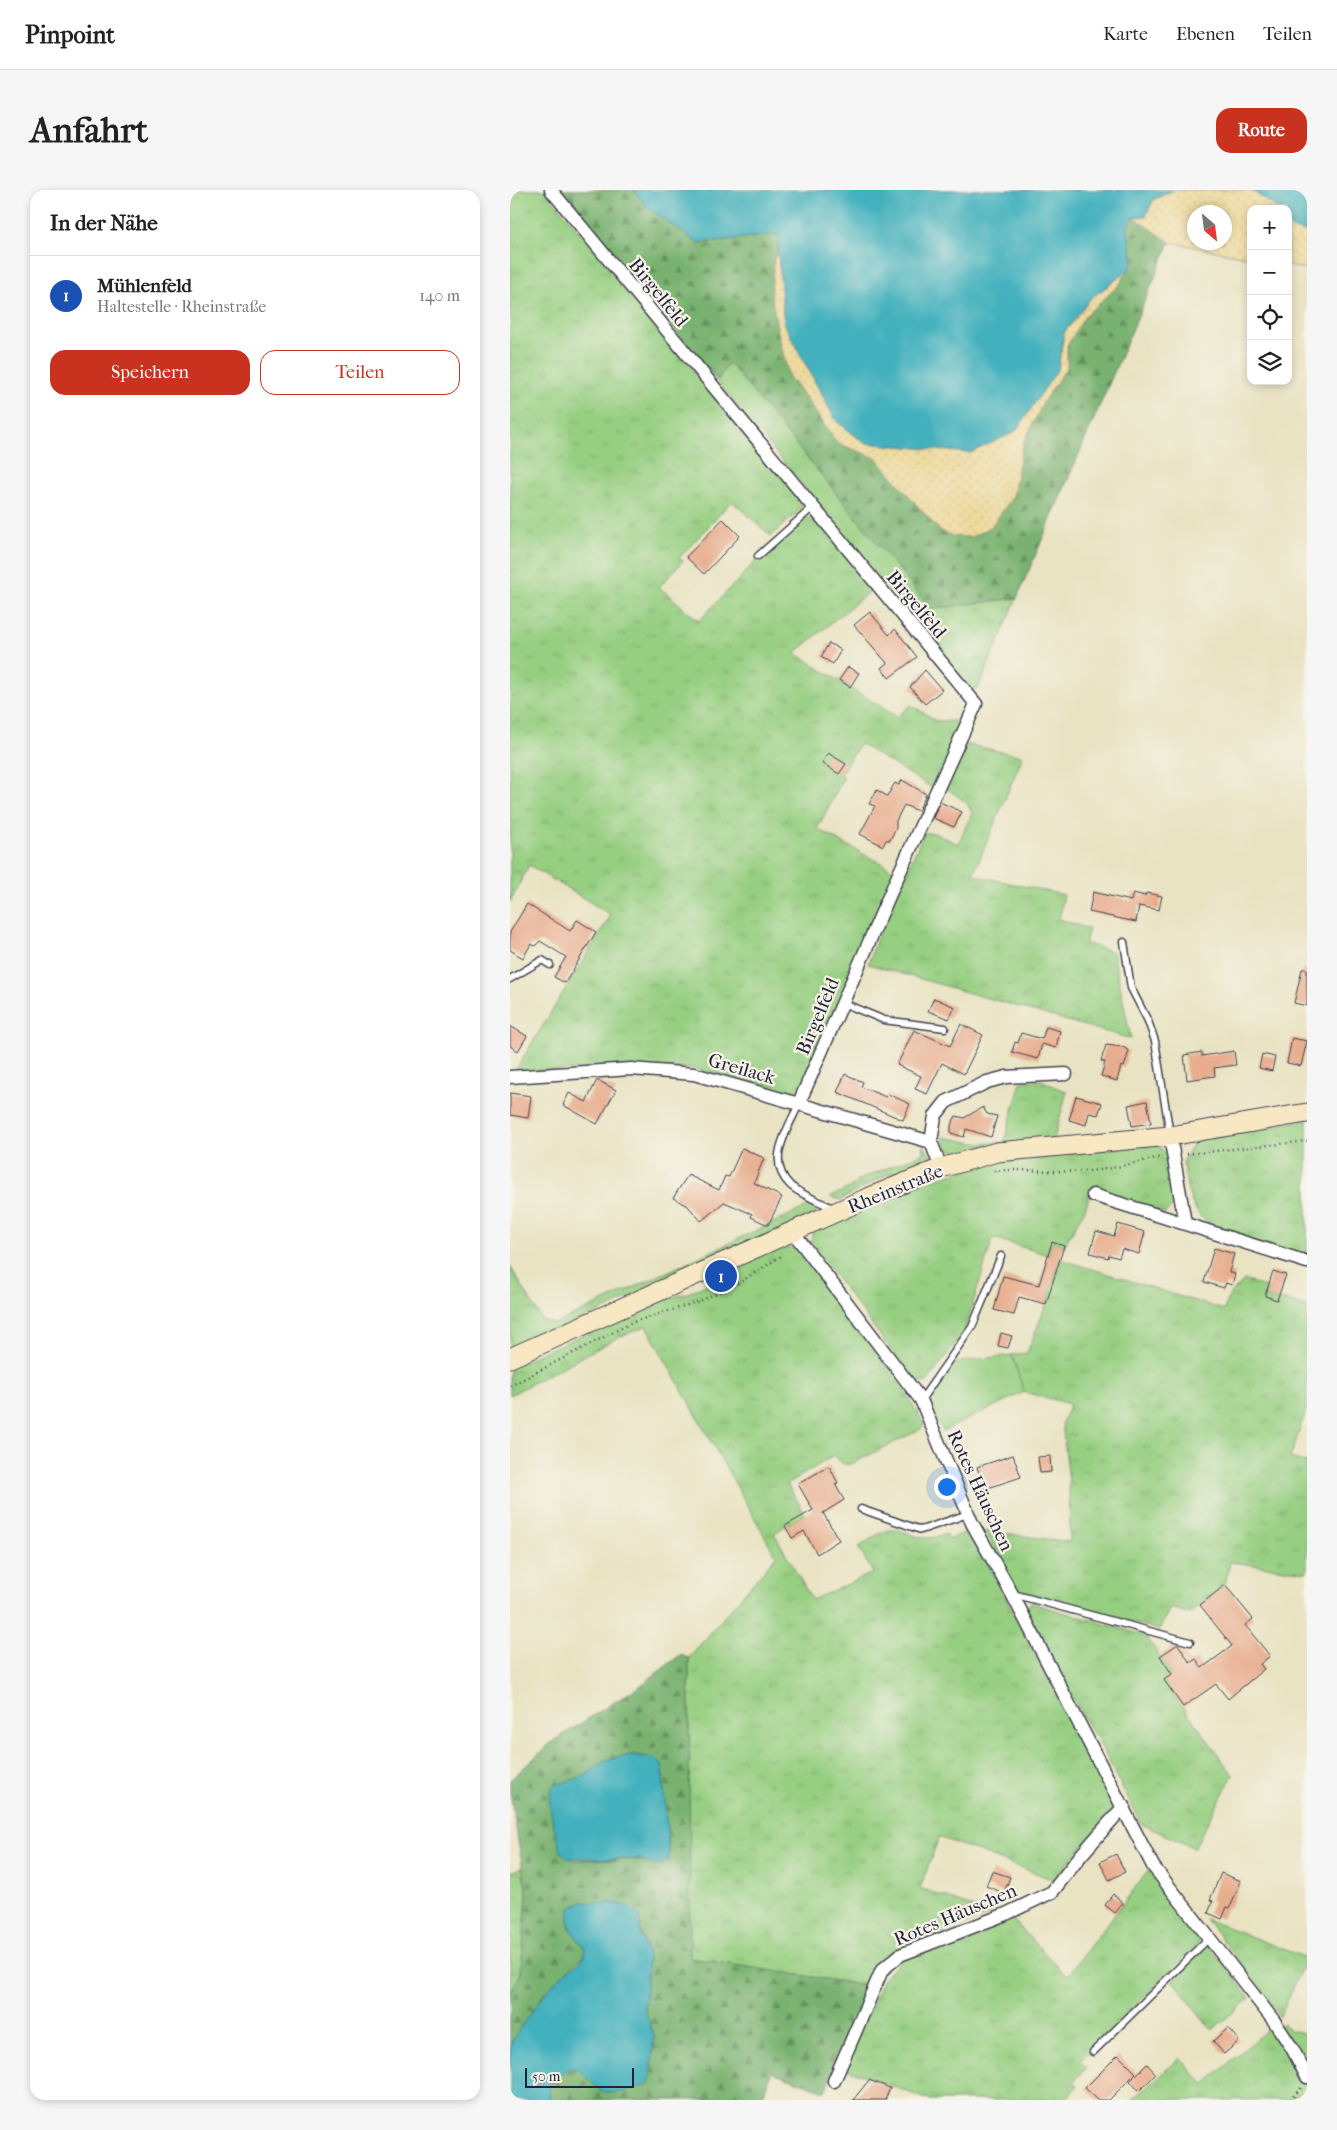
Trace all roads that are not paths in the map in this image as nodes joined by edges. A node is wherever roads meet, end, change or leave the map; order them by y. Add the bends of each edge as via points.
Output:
1 (551, 190) edge
2 (812, 508) junction
3 (758, 556) dead end
4 (1124, 942) dead end
5 (550, 964) dead end
6 (510, 979) edge
7 (843, 1003) junction
8 (945, 1028) dead end
9 (1066, 1074) dead end
10 (510, 1078) edge
11 (799, 1103) junction
12 (1307, 1113) edge
13 (1170, 1136) junction
14 (931, 1142) junction
15 (941, 1168) junction
16 (1093, 1195) dead end
17 (838, 1211) junction
18 (1185, 1223) junction
19 (797, 1238) junction
20 (1001, 1256) dead end
21 (1307, 1262) edge
22 (510, 1358) edge
23 (921, 1400) junction
24 (861, 1509) dead end
25 (968, 1514) junction
26 (1012, 1594) junction
27 (1190, 1642) dead end
28 (1124, 1806) junction
29 (1210, 1937) junction
30 (1093, 2052) dead end
31 (834, 2081) dead end
32 (1304, 2082) edge

1 - 2 street, Birgelfeld
2 - 3 lane
2 - 7 street, Birgelfeld via 976,704
4 - 13 lane via 1131,988 1155,1041
5 - 6 lane via 542,960
7 - 8 lane via 884,1020
7 - 11 street, Birgelfeld
9 - 14 street via 1006,1077 987,1082 946,1102 935,1116
10 - 11 street, Greilack via 631,1069 694,1074
11 - 14 street, Greilack
11 - 17 lane via 778,1152 780,1169 790,1186
12 - 13 main road, Rheinstraße
13 - 15 main road, Rheinstraße via 997,1152
13 - 18 street
14 - 15 street
15 - 17 main road, Rheinstraße
16 - 18 street
17 - 19 main road, Rheinstraße
18 - 21 street
19 - 22 main road, Rheinstraße
19 - 23 street, Rotes Häuschen
20 - 23 lane via 972,1327
23 - 25 street, Rotes Häuschen
24 - 25 lane via 921,1530
25 - 26 street, Rotes Häuschen
26 - 27 lane
26 - 28 street, Rotes Häuschen
28 - 29 street, Rotes Häuschen via 1154,1866
28 - 31 street, Rotes Häuschen via 1052,1892 1006,1914 900,1955 882,1970
29 - 30 lane
29 - 32 street, Rotes Häuschen via 1292,2048

